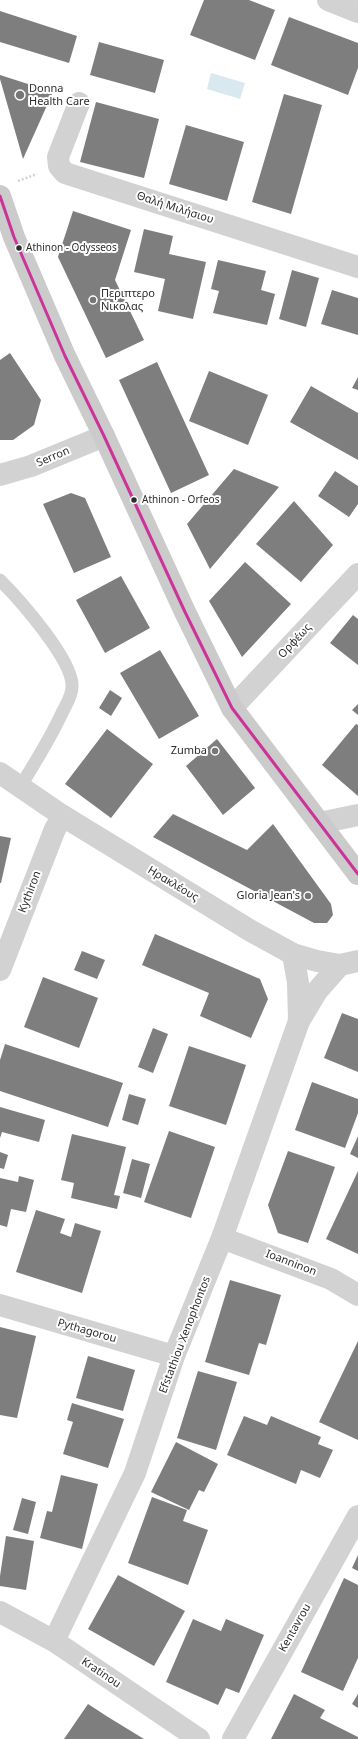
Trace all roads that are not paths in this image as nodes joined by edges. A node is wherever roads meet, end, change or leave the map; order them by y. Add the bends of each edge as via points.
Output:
1 (328, 0) edge
2 (358, 12) edge
3 (79, 103) dead end
4 (5, 201) edge
5 (358, 267) edge
6 (104, 436) junction
7 (0, 475) edge
8 (358, 574) edge
9 (0, 580) edge
10 (232, 708) junction
11 (0, 773) edge
12 (20, 787) junction
13 (358, 815) edge
14 (63, 816) junction
15 (319, 823) junction
16 (358, 874) edge
17 (293, 954) junction
18 (349, 963) edge
19 (0, 970) edge
20 (299, 1021) junction
21 (222, 1238) junction
22 (358, 1295) edge
23 (0, 1305) edge
24 (174, 1356) junction
25 (358, 1516) edge
26 (0, 1612) edge
27 (54, 1641) junction
28 (198, 1739) edge
29 (233, 1739) edge

1 - 2 street
3 - 5 street, Θαλή Μιλήσιου via 58,156 59,166 64,173
4 - 6 main road via 14,237 65,356
6 - 7 street, Serron via 30,466
6 - 10 main road
8 - 10 street, Ορφέως
9 - 12 lane via 49,636 66,665 72,687 50,738
10 - 15 main road
11 - 12 street, Ηρακλέους
12 - 14 street, Ηρακλέους
13 - 15 street
14 - 17 street, Ηρακλέους
14 - 19 street, Kythiron via 55,829
15 - 16 main road
17 - 18 street, Ηρακλέους via 317,961
17 - 20 street, Efstathiou Xenophontos via 298,983
18 - 20 street, Efstathiou Xenophontos via 317,991
20 - 21 street, Efstathiou Xenophontos
21 - 22 street, Ioanninon via 331,1279
21 - 24 street, Efstathiou Xenophontos
23 - 24 street, Pythagorou
24 - 27 street, Efstathiou Xenophontos via 135,1473
25 - 29 street, Kentavrou
26 - 27 street, Kratinou
27 - 28 street, Kratinou

